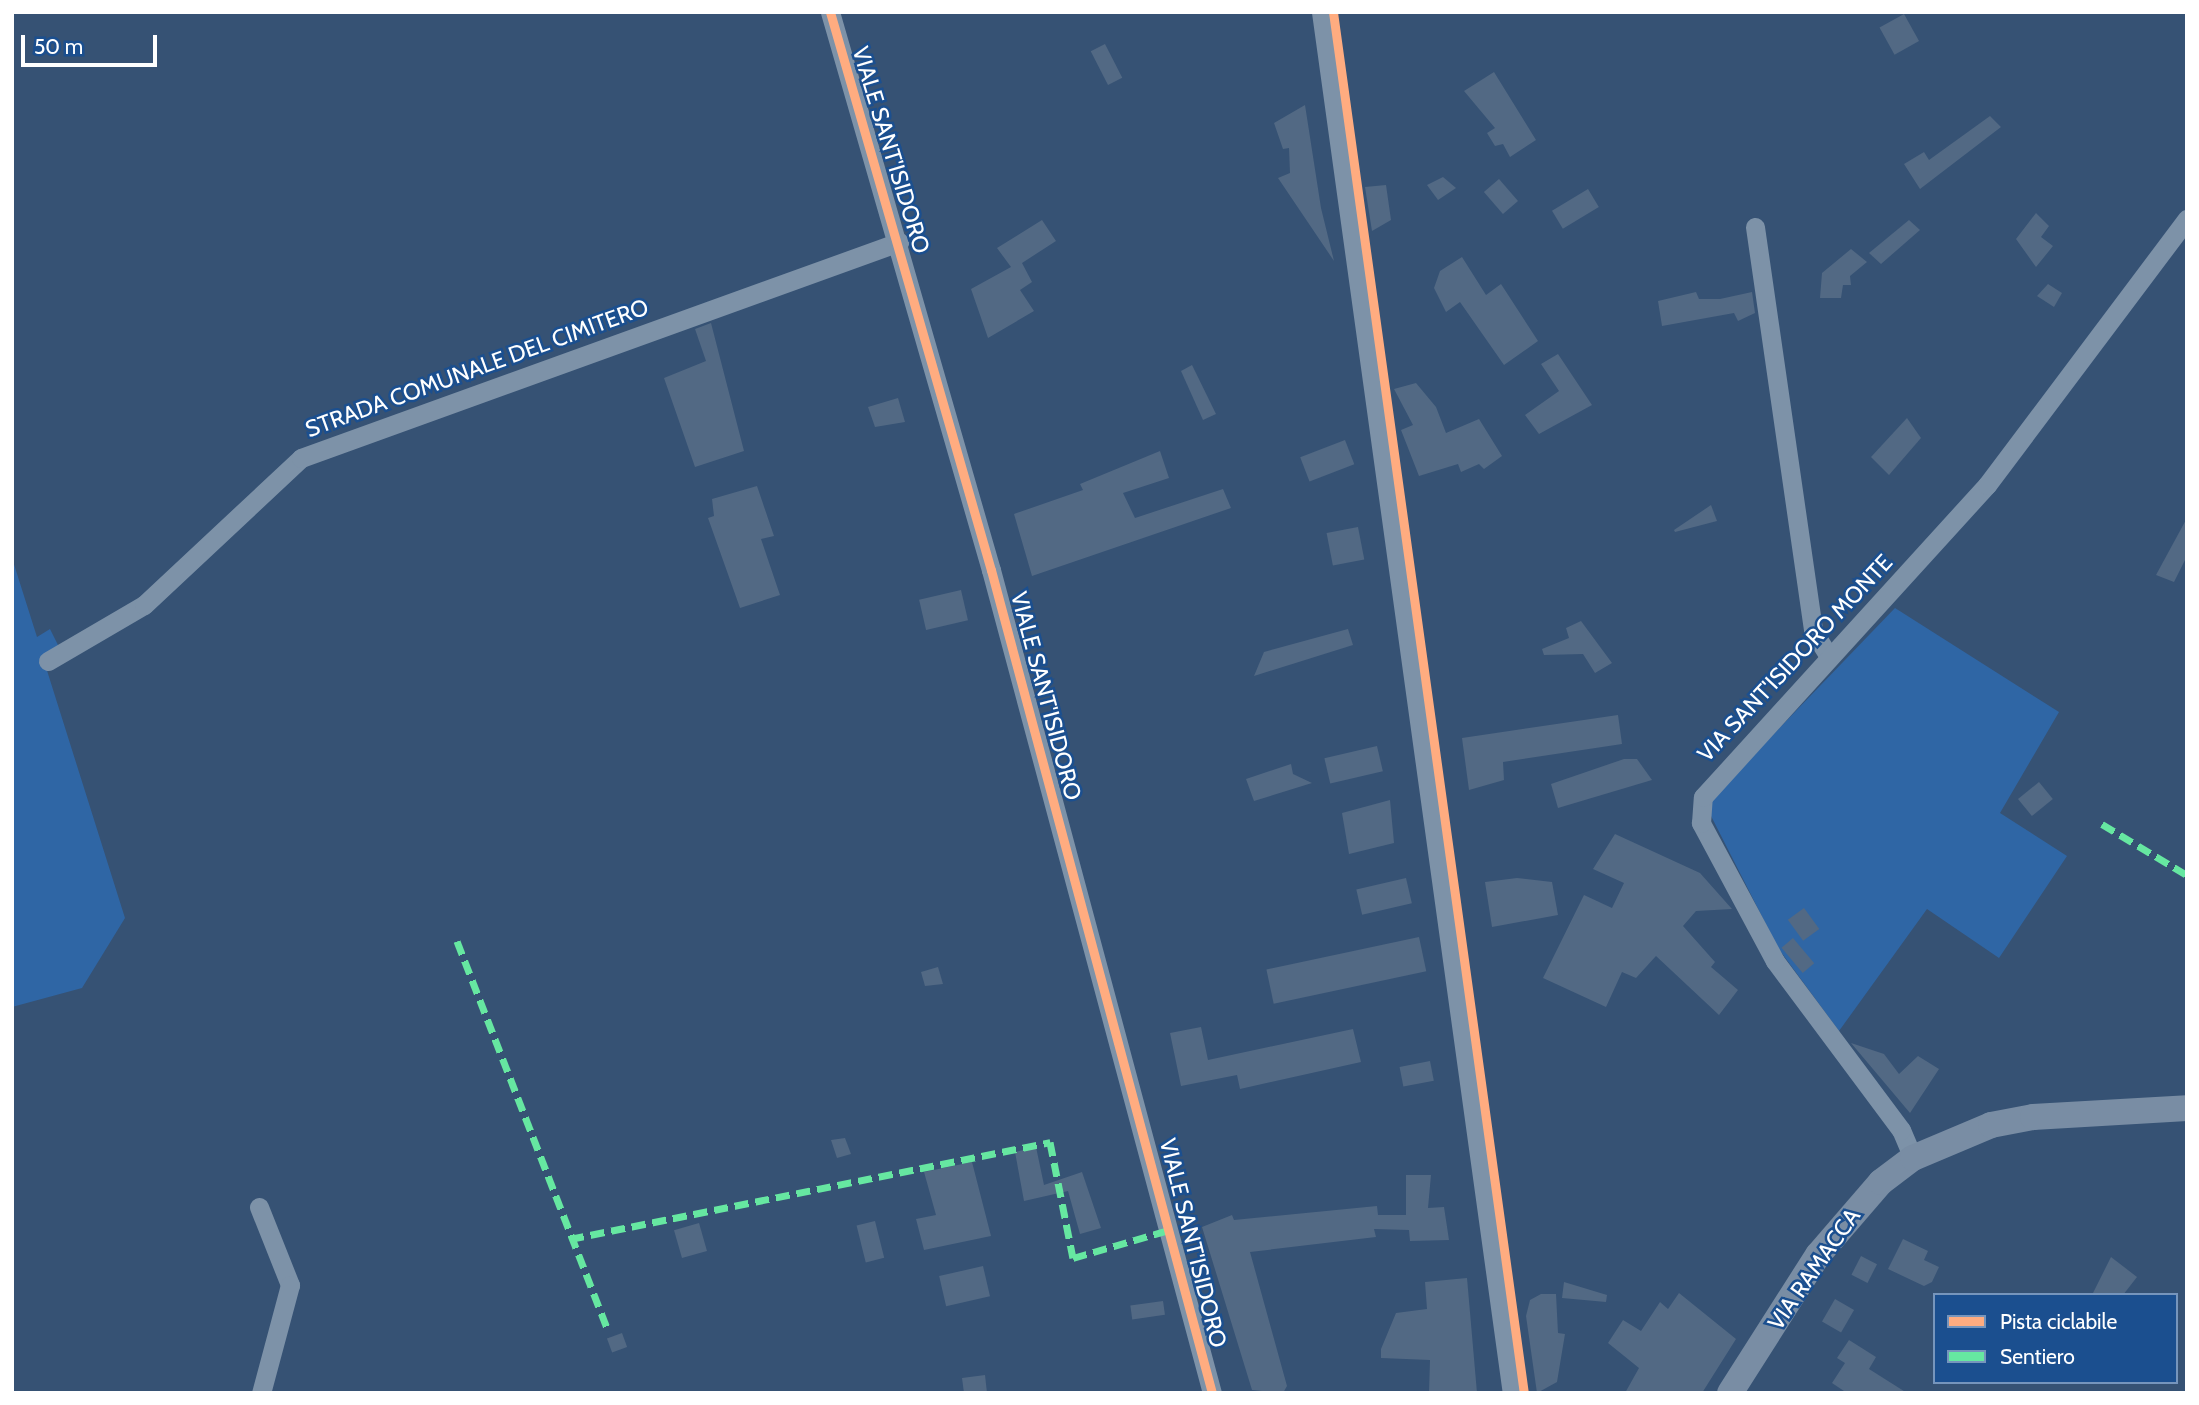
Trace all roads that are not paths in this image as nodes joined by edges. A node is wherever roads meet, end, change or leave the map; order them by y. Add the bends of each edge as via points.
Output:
1 (830, 12) edge
2 (1323, 12) edge
3 (2187, 219) edge
4 (1755, 228) dead end
5 (898, 242) junction
6 (1829, 657) junction
7 (48, 661) dead end
8 (2187, 1108) edge
9 (1913, 1158) junction
10 (259, 1208) dead end
11 (261, 1393) edge
12 (1212, 1393) edge
13 (1514, 1393) edge
14 (1730, 1393) edge

1 - 5 street, VIALE SANT'ISIDORO
2 - 13 street
3 - 6 street, VIA SANT'ISIDORO MONTE via 1987,485
4 - 6 street via 1813,631
5 - 7 street, STRADA COMUNALE DEL CIMITERO via 300,458 144,605
5 - 12 street, VIALE SANT'ISIDORO
6 - 9 street, VIA SANT'ISIDORO MONTE via 1710,787 1699,812 1775,961 1901,1130
8 - 9 main road, VIA RAMACCA via 1992,1125
9 - 14 main road, VIA RAMACCA via 1881,1182 1818,1255
10 - 11 street via 290,1285

